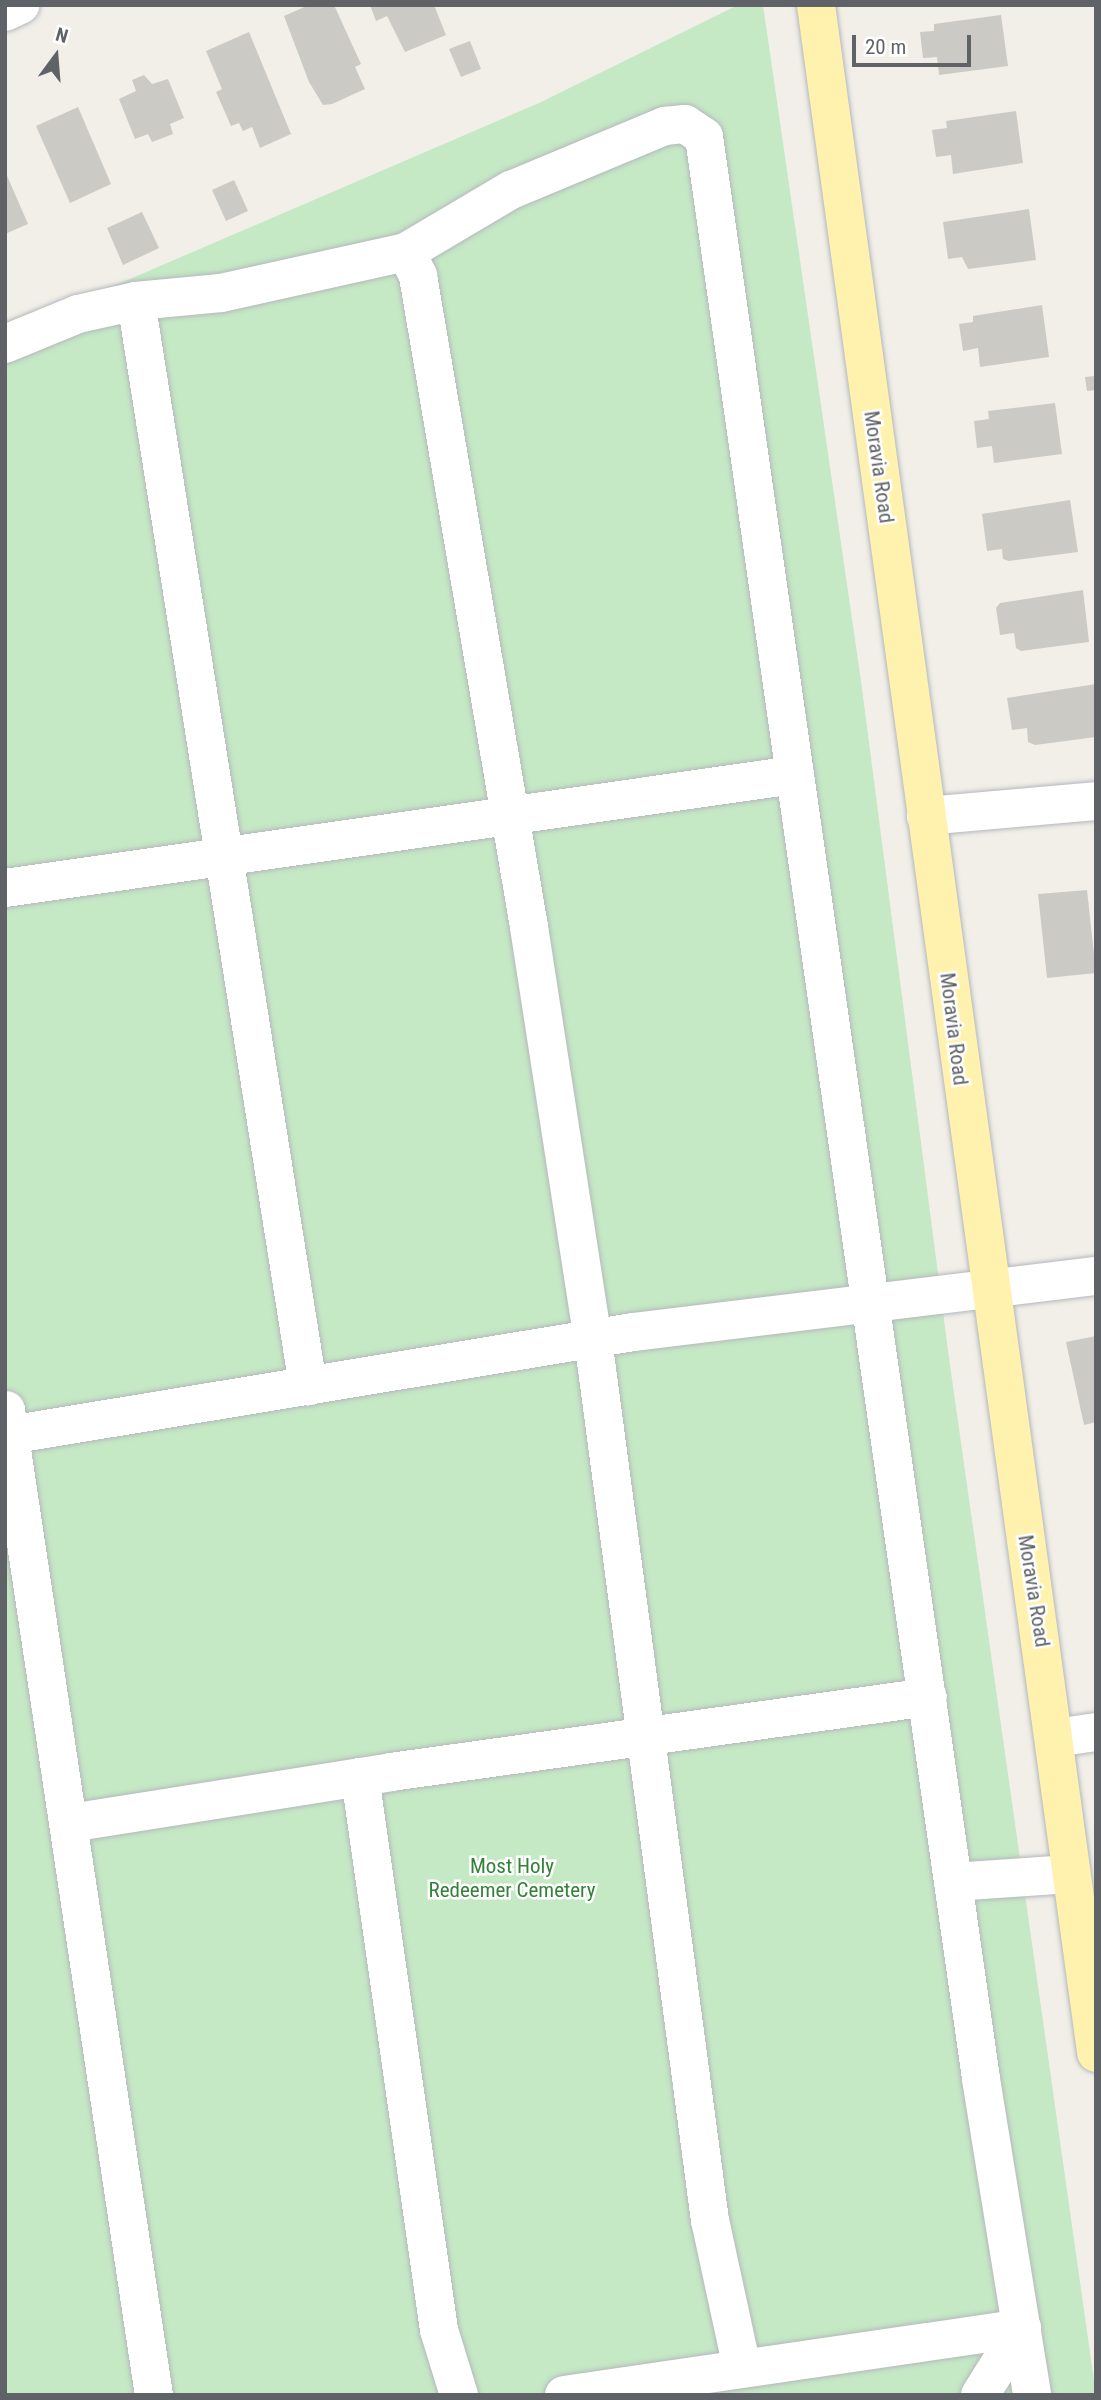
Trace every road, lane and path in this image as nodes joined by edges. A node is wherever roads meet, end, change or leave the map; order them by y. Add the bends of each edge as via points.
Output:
1 (20, 5) edge
2 (819, 8) edge
3 (5, 12) edge
4 (406, 252) junction
5 (136, 301) junction
6 (5, 344) edge
7 (794, 775) junction
8 (1096, 801) edge
9 (926, 816) junction
10 (509, 818) junction
11 (224, 859) junction
12 (5, 888) edge
13 (1096, 1276) edge
14 (988, 1287) junction
15 (872, 1301) junction
16 (593, 1339) junction
17 (308, 1386) junction
18 (7, 1422) edge
19 (928, 1697) junction
20 (1096, 1732) edge
21 (1056, 1738) junction
22 (647, 1739) junction
23 (360, 1777) junction
24 (70, 1823) junction
25 (1071, 1874) junction
26 (953, 1882) junction
27 (1096, 2053) edge
28 (1022, 2328) junction
29 (742, 2368) junction
30 (154, 2395) edge
31 (459, 2395) edge
32 (564, 2395) edge
33 (979, 2395) edge
34 (1032, 2395) edge

1 - 3 street
2 - 9 main road, Moravia Road
4 - 5 street via 221,293
4 - 7 street via 511,190 665,126 685,124 704,137
4 - 10 street via 418,276
5 - 6 street via 78,314
5 - 11 street
7 - 10 street
7 - 15 street
8 - 9 street
9 - 14 main road, Moravia Road
10 - 11 street
10 - 16 street
11 - 12 street
11 - 17 street
13 - 14 street
14 - 15 street
14 - 21 main road, Moravia Road
15 - 16 street
15 - 19 street
16 - 17 street
16 - 22 street
17 - 18 street
18 - 24 street
19 - 22 street
19 - 26 street
20 - 21 street
21 - 25 main road, Moravia Road
22 - 23 street
22 - 29 street via 710,2220
23 - 24 street
23 - 31 street via 439,2330
24 - 30 street
25 - 26 street
25 - 27 main road, Moravia Road
26 - 28 street
28 - 29 street
28 - 33 street
28 - 34 street
29 - 32 street

